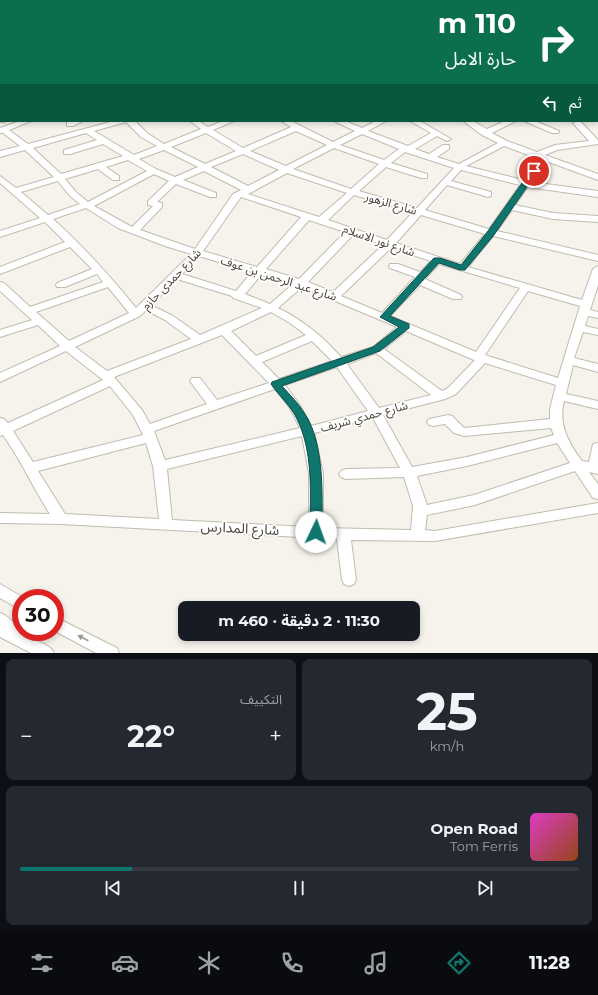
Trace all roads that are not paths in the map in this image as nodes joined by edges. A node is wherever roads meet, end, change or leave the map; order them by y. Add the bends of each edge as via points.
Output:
1 (19, 122) edge
2 (76, 122) edge
3 (98, 122) edge
4 (118, 122) edge
5 (131, 122) edge
6 (195, 122) edge
7 (227, 122) edge
8 (287, 122) edge
9 (340, 122) edge
10 (380, 122) edge
11 (416, 122) edge
12 (468, 122) edge
13 (510, 122) edge
14 (531, 122) edge
15 (4, 124) edge
16 (70, 124) dead end
17 (577, 124) dead end
18 (105, 125) junction
19 (296, 128) junction
20 (86, 130) junction
21 (204, 130) junction
22 (360, 131) junction
23 (555, 131) dead end
24 (437, 133) junction
25 (485, 133) junction
26 (104, 141) junction
27 (596, 142) edge
28 (504, 143) junction
29 (334, 144) junction
30 (163, 146) junction
31 (26, 147) junction
32 (244, 150) junction
33 (405, 150) junction
34 (67, 152) dead end
35 (0, 154) edge
36 (539, 157) junction
37 (130, 158) junction
38 (429, 158) junction
39 (385, 163) junction
40 (99, 166) junction
41 (205, 167) junction
42 (459, 167) junction
43 (598, 168) edge
44 (286, 169) junction
45 (154, 171) junction
46 (584, 171) junction
47 (424, 176) dead end
48 (59, 177) junction
49 (598, 177) edge
50 (116, 178) dead end
51 (175, 180) junction
52 (2, 182) edge
53 (445, 182) junction
54 (526, 184) junction
55 (14, 191) junction
56 (244, 192) junction
57 (352, 192) junction
58 (488, 194) dead end
59 (598, 194) edge
60 (212, 195) dead end
61 (87, 205) junction
62 (510, 207) junction
63 (420, 212) junction
64 (307, 216) junction
65 (47, 218) junction
66 (598, 219) edge
67 (322, 221) junction
68 (133, 231) junction
69 (352, 231) junction
70 (491, 233) junction
71 (0, 234) edge
72 (73, 242) junction
73 (389, 244) junction
74 (198, 252) junction
75 (598, 258) edge
76 (437, 260) junction
77 (394, 266) dead end
78 (462, 268) junction
79 (598, 269) edge
80 (99, 270) junction
81 (261, 270) junction
82 (0, 271) edge
83 (176, 275) junction
84 (420, 278) junction
85 (111, 282) junction
86 (301, 283) junction
87 (61, 285) dead end
88 (525, 288) junction
89 (2, 290) edge
90 (237, 296) junction
91 (335, 296) junction
92 (457, 297) dead end
93 (146, 306) junction
94 (271, 308) junction
95 (586, 309) junction
96 (28, 311) junction
97 (136, 314) junction
98 (598, 315) edge
99 (384, 317) junction
100 (40, 321) junction
101 (406, 326) junction
102 (580, 328) junction
103 (224, 330) junction
104 (598, 332) edge
105 (0, 334) edge
106 (314, 336) junction
107 (199, 340) junction
108 (68, 347) junction
109 (377, 349) junction
110 (481, 358) junction
111 (568, 360) junction
112 (254, 361) junction
113 (340, 362) junction
114 (598, 368) edge
115 (0, 378) edge
116 (109, 379) junction
117 (196, 381) dead end
118 (562, 383) junction
119 (276, 384) junction
120 (441, 396) junction
121 (558, 396) junction
122 (598, 405) edge
123 (215, 406) junction
124 (378, 413) junction
125 (433, 422) dead end
126 (556, 423) junction
127 (2, 428) edge
128 (307, 431) junction
129 (150, 433) junction
130 (561, 438) junction
131 (598, 447) edge
132 (579, 465) junction
133 (160, 466) junction
134 (30, 468) junction
135 (597, 468) edge
136 (408, 472) junction
137 (346, 474) dead end
138 (598, 494) edge
139 (598, 508) edge
140 (420, 511) junction
141 (0, 518) edge
142 (61, 519) junction
143 (166, 524) junction
144 (316, 532) junction
145 (343, 534) junction
146 (417, 535) junction
147 (350, 580) dead end
148 (0, 590) edge
149 (12, 598) edge
150 (0, 619) edge
151 (64, 628) edge
152 (0, 630) edge
153 (12, 630) edge
154 (12, 635) edge
155 (25, 641) edge
156 (46, 653) edge
157 (112, 653) edge

1 - 15 street
2 - 16 street
3 - 18 street
4 - 18 street
5 - 30 street, شارع نور الاسلام via 144,135
6 - 21 street, شارع الزهور
7 - 21 street
8 - 19 street
9 - 22 street
10 - 22 street, شارع حمدى حازم
11 - 24 street
12 - 25 street
13 - 25 street
14 - 23 street
15 - 31 street, شارع عبد الرحمن بن عوف
17 - 27 street
18 - 20 street
19 - 29 street
19 - 32 street
20 - 26 street
20 - 31 street
21 - 30 street
21 - 32 street, شارع الزهور
22 - 29 street, شارع حمدى حازم
22 - 33 street
24 - 33 street
24 - 38 street via 447,143
25 - 28 street
26 - 34 street
26 - 37 street
27 - 36 street via 555,148
28 - 36 street
28 - 42 street
29 - 39 street
29 - 44 street, شارع حمدى حازم
30 - 37 street
30 - 41 street, شارع نور الاسلام
31 - 35 street
31 - 48 street, شارع عبد الرحمن بن عوف
32 - 41 street
32 - 44 street, شارع الزهور
33 - 38 street
33 - 39 street
36 - 46 street
36 - 54 street
37 - 40 street
37 - 45 street
38 - 42 street
39 - 47 street
39 - 57 street
40 - 48 street
40 - 50 street
41 - 51 street
41 - 56 street, شارع نور الاسلام
42 - 53 street
42 - 54 street
43 - 46 street
44 - 56 street, شارع حمدى حازم
44 - 57 street, شارع الزهور
45 - 51 street
45 - 61 street via 106,198
46 - 49 street
48 - 55 street
48 - 61 street, شارع عبد الرحمن بن عوف via 73,194
51 - 60 street
51 - 68 street via 151,203 159,206
52 - 55 street
53 - 58 street
53 - 63 street
54 - 59 street
54 - 62 street
55 - 65 street
56 - 64 street, شارع نور الاسلام
56 - 74 street, شارع حمدى حازم via 232,200
57 - 63 street, شارع الزهور
57 - 67 street
61 - 65 street
61 - 68 street, شارع عبد الرحمن بن عوف
62 - 66 street via 553,216
62 - 70 street
63 - 70 street, شارع الزهور
63 - 73 street
64 - 67 street, شارع نور الاسلام
64 - 81 street
65 - 71 street
65 - 72 street
67 - 69 street, شارع نور الاسلام
68 - 74 street, شارع عبد الرحمن بن عوف
69 - 73 street, شارع نور الاسلام
69 - 86 street
70 - 75 street, شارع الزهور
70 - 78 street
72 - 80 street
72 - 82 street
73 - 76 street, شارع نور الاسلام
73 - 91 street
74 - 81 street, شارع عبد الرحمن بن عوف
74 - 83 street, شارع حمدى حازم
76 - 78 street, شارع نور الاسلام
76 - 84 street
77 - 84 street
78 - 88 street, شارع نور الاسلام
79 - 95 street
80 - 85 street
80 - 87 street
81 - 86 street, شارع عبد الرحمن بن عوف
81 - 90 street
83 - 90 street
83 - 93 street, شارع حمدى حازم
84 - 92 street
84 - 99 street
85 - 96 street
85 - 97 street
86 - 91 street, شارع عبد الرحمن بن عوف
86 - 94 street
88 - 95 street, شارع نور الاسلام
88 - 110 street, شارع حمدي شريف
89 - 96 street
90 - 94 street
91 - 99 street, شارع عبد الرحمن بن عوف
93 - 97 street, شارع حمدى حازم
93 - 107 street via 169,318
94 - 103 street
94 - 106 street
95 - 98 street, شارع نور الاسلام
95 - 102 street
96 - 100 street
97 - 108 street, شارع حمدى حازم
99 - 101 street, شارع عبد الرحمن بن عوف
100 - 105 street
100 - 108 street
101 - 109 street
101 - 110 street, شارع عبد الرحمن بن عوف
102 - 104 street
102 - 111 street
103 - 107 street
103 - 112 street
106 - 112 street
106 - 113 street
107 - 116 street
108 - 115 street, شارع حمدى حازم
108 - 116 street
109 - 113 street
109 - 120 street
110 - 118 street, شارع عبد الرحمن بن عوف
110 - 120 street, شارع حمدي شريف via 452,391
111 - 114 street
111 - 118 street
112 - 119 street
113 - 119 street
113 - 124 street
116 - 127 street
116 - 129 street via 127,398
117 - 123 street
118 - 121 street
119 - 123 street
119 - 128 street via 301,416
120 - 124 street, شارع حمدي شريف
121 - 122 street
121 - 126 street
123 - 129 street
124 - 128 street, شارع حمدي شريف
124 - 136 street
125 - 126 street via 448,419 458,430 464,432
126 - 130 street
127 - 134 street via 19,448
128 - 133 street, شارع حمدي شريف
128 - 144 street via 316,470
129 - 133 street
129 - 134 street
130 - 132 street
130 - 136 street via 472,461
131 - 135 street
132 - 135 street
132 - 138 street
132 - 140 street via 482,498
133 - 143 street
134 - 142 street
136 - 137 street
136 - 140 street via 419,498
139 - 146 street, شارع المدارس via 443,536
140 - 146 street
141 - 142 street, شارع المدارس
142 - 143 street, شارع المدارس
143 - 144 street, شارع المدارس
144 - 145 street, شارع المدارس
145 - 146 street, شارع المدارس
145 - 147 street
148 - 149 street
150 - 153 street
157 -> 151 street
152 - 154 street
155 - 156 street

